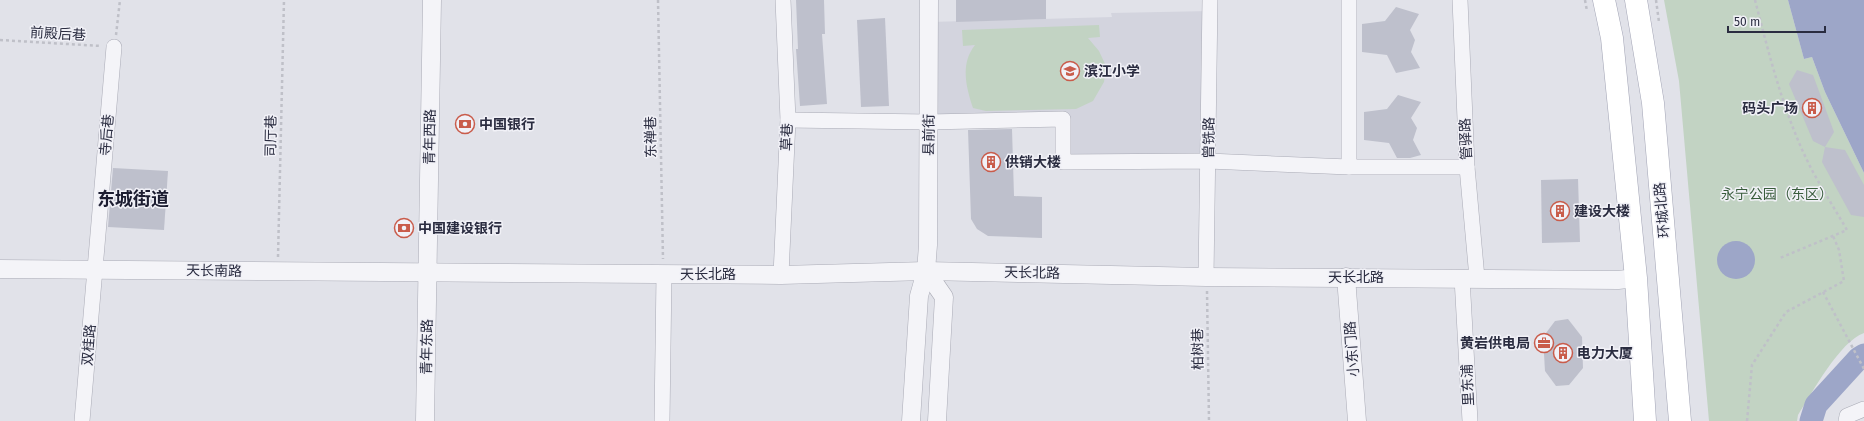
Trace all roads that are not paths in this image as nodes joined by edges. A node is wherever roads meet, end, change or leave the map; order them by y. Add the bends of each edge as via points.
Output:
1 (432, 0) edge
2 (783, 0) edge
3 (929, 0) edge
4 (1210, 0) edge
5 (1349, 0) edge
6 (1460, 0) edge
7 (1604, 0) edge
8 (1636, 0) edge
9 (114, 47) road end
10 (788, 120) junction
11 (929, 122) junction
12 (1208, 161) junction
13 (1349, 167) junction
14 (1467, 167) junction
15 (0, 269) edge
16 (96, 270) junction
17 (926, 271) junction
18 (428, 273) junction
19 (664, 274) junction
20 (781, 275) junction
21 (1206, 277) junction
22 (1346, 277) junction
23 (1470, 278) junction
24 (1636, 278) junction
25 (1864, 409) edge
26 (82, 421) edge
27 (425, 421) edge
28 (662, 421) edge
29 (911, 421) edge
30 (937, 421) edge
31 (1357, 421) edge
32 (1470, 421) edge
33 (1645, 421) edge
34 (1680, 421) edge
35 (1846, 421) edge

1 - 18 street, 青年西路
2 - 10 street, 草巷
3 - 11 street, 县前街
4 - 12 street, 曾铣路
5 - 13 street
6 - 14 street, 管驿路
7 - 24 main road via 1612,38
8 - 34 main road, 环城北路 via 1653,103
9 - 16 street, 寺后巷
10 - 11 street
10 - 20 street, 草巷
11 - 12 street via 1063,119 1063,162
11 - 17 street, 县前街
12 - 13 street
12 - 21 street, 曾铣路
13 - 14 street
14 - 23 street, 管驿路
15 - 16 street, 天长南路
16 - 18 street, 天长南路
16 - 26 street, 双桂路
17 - 20 street, 天长北路
17 - 21 street, 天长北路
17 - 29 street, 县前街 via 919,296
17 - 30 street via 944,297
18 - 19 street, 天长北路
18 - 27 street, 青年东路
19 - 20 street, 天长北路
19 - 28 street
21 - 22 street, 天长北路
22 - 23 street, 天长北路
22 - 31 street, 小东门路
23 - 24 street, 天长北路
23 - 32 street, 里东浦
24 - 33 main road
25 - 35 street via 1847,416

